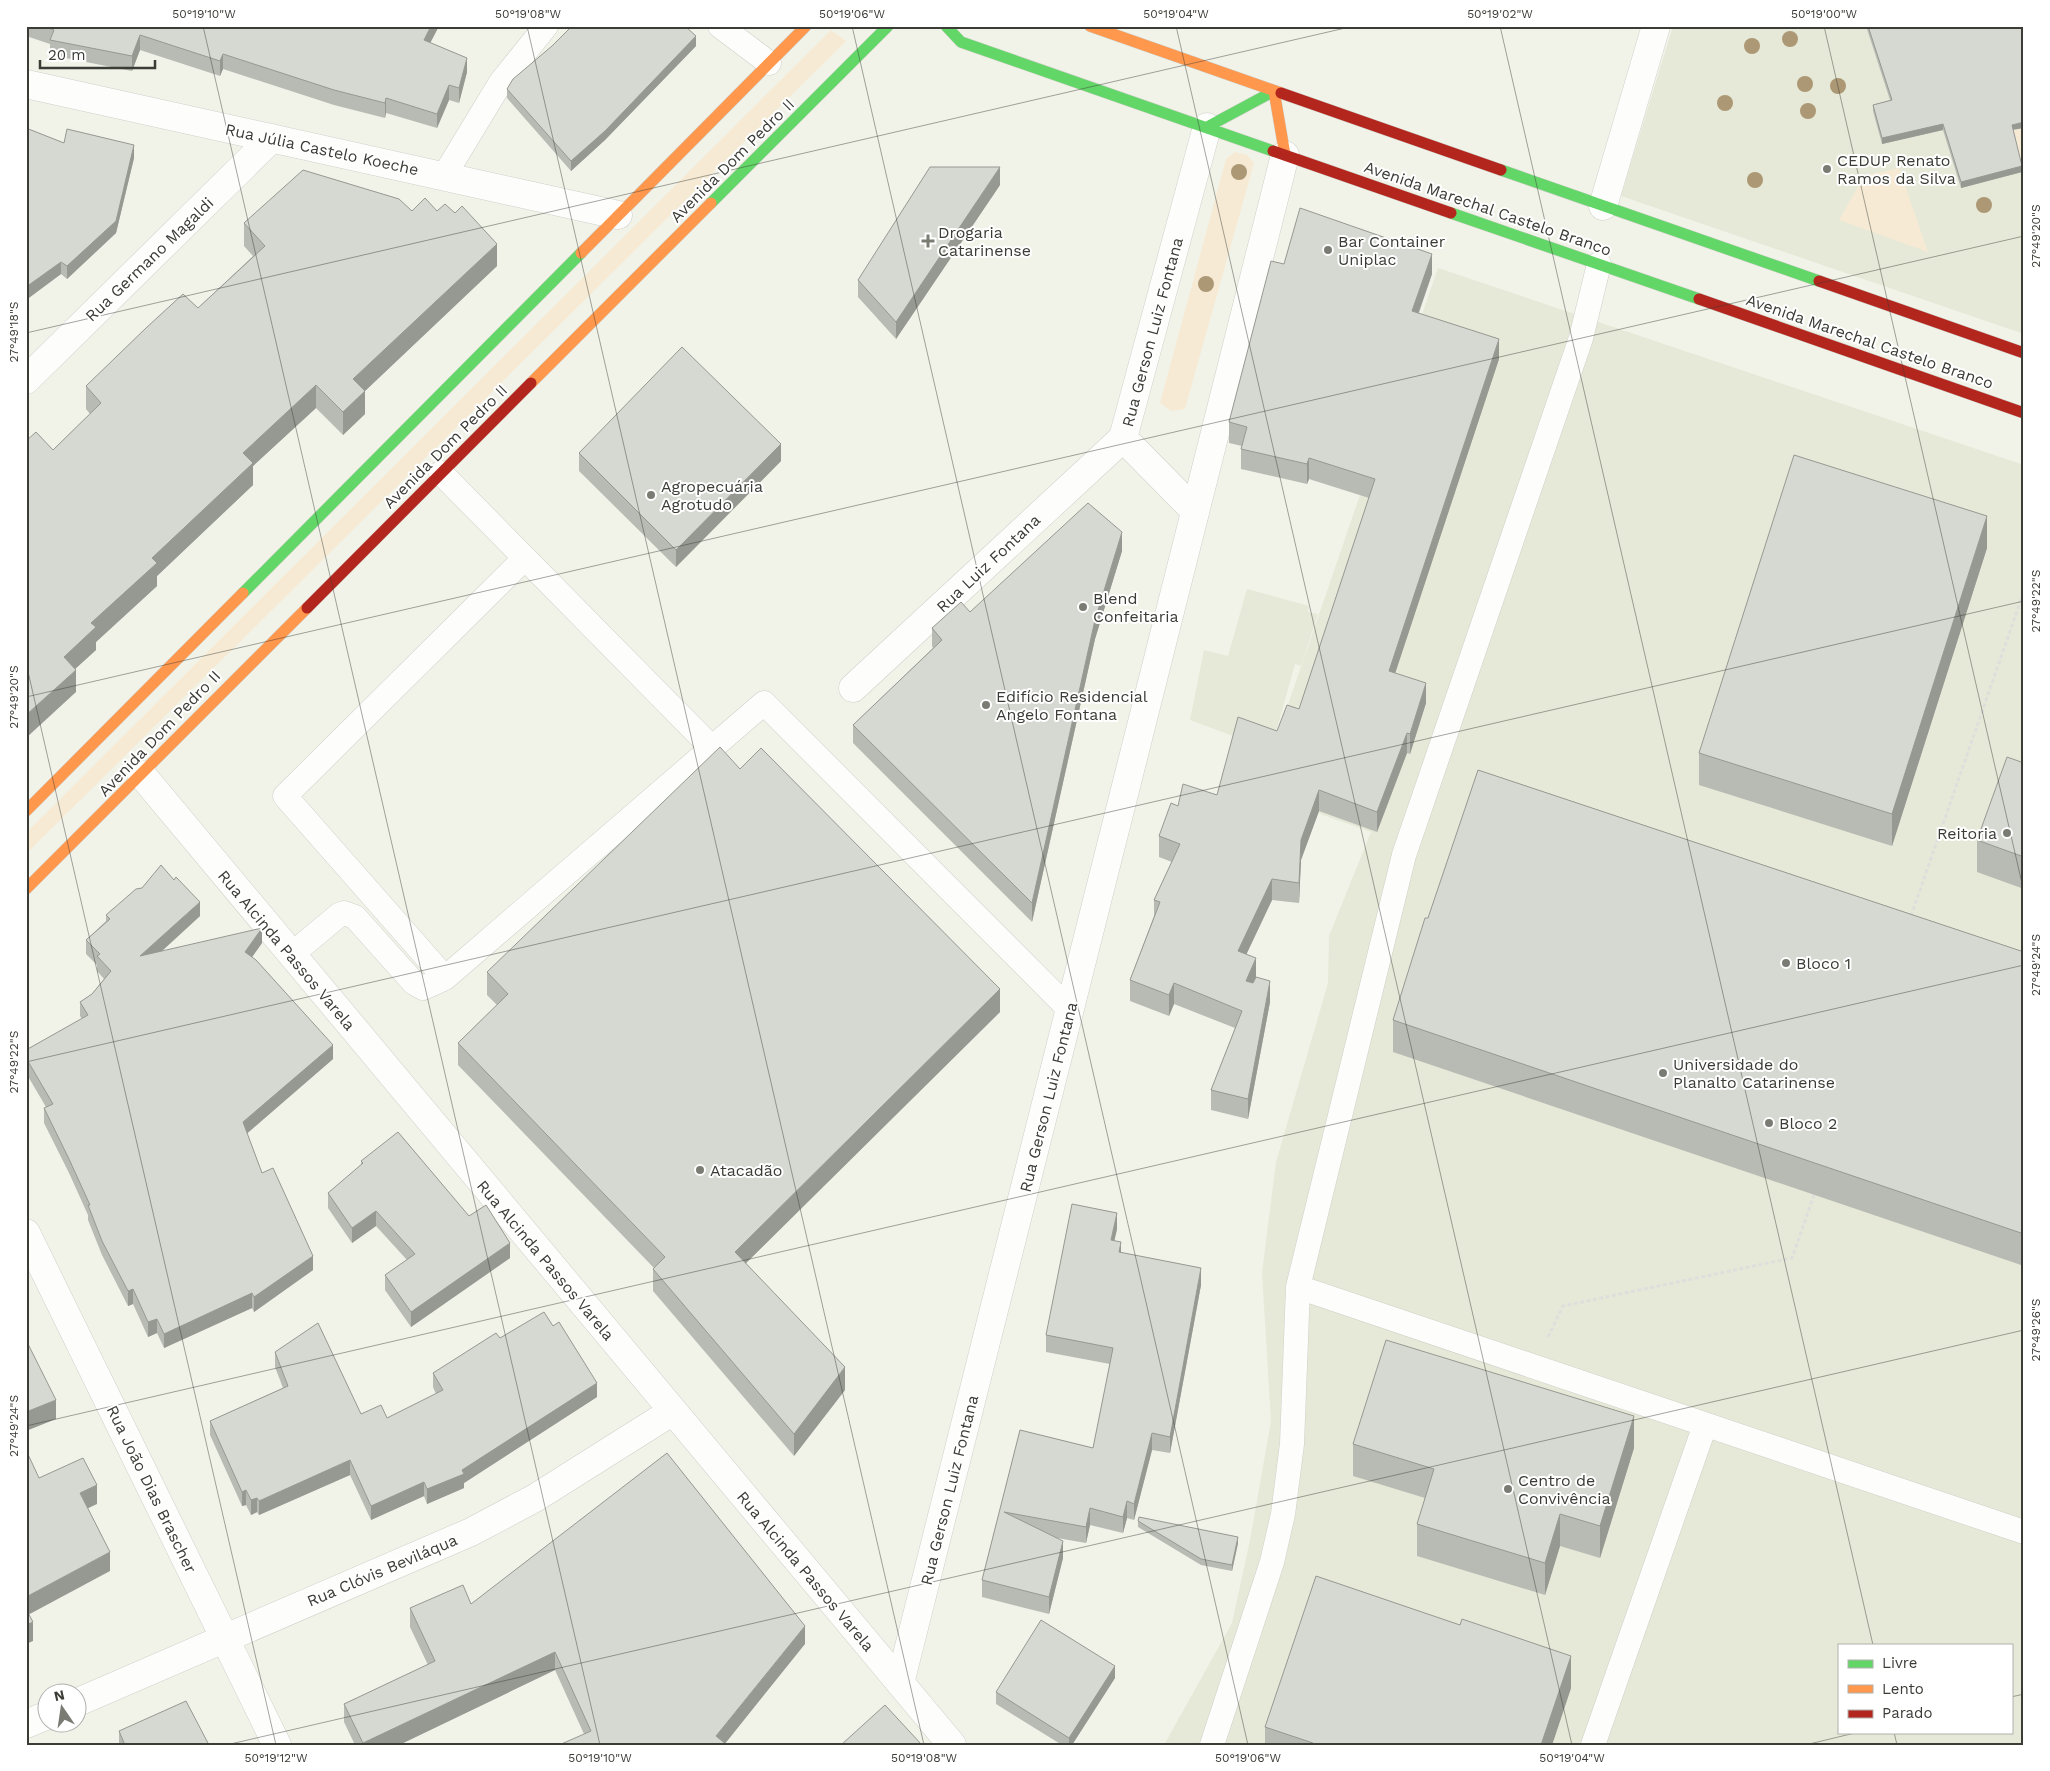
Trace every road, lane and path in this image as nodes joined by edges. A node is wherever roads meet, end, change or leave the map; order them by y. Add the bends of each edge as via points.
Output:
1 (546, 26) edge
2 (720, 26) edge
3 (806, 26) edge
4 (888, 26) edge
5 (946, 26) edge
6 (1090, 26) edge
7 (1656, 26) edge
8 (769, 63) junction
9 (26, 84) edge
10 (1274, 91) junction
11 (1207, 127) junction
12 (272, 138) junction
13 (1284, 155) junction
14 (444, 176) junction
15 (1603, 206) junction
16 (618, 215) junction
17 (1599, 264) junction
18 (2024, 353) edge
19 (26, 380) edge
20 (2024, 413) edge
21 (1123, 438) junction
22 (441, 473) junction
23 (1195, 511) junction
24 (524, 558) junction
25 (2024, 591) edge
26 (854, 688) dead end
27 (712, 748) junction
28 (142, 776) junction
29 (26, 811) edge
30 (26, 889) edge
31 (1908, 924) edge
32 (291, 955) junction
33 (445, 978) junction
34 (1070, 1010) junction
35 (1814, 1194) edge
36 (26, 1233) edge
37 (1298, 1288) junction
38 (1533, 1366) junction
39 (673, 1411) junction
40 (1705, 1425) junction
41 (2024, 1532) edge
42 (225, 1638) junction
43 (900, 1683) junction
44 (88, 1698) edge
45 (38, 1719) edge
46 (26, 1724) edge
47 (277, 1745) edge
48 (952, 1745) edge
49 (1212, 1745) edge
50 (1593, 1745) edge

1 - 14 lane via 501,82
2 - 8 lane
3 - 8 main road
4 - 22 main road, Avenida Dom Pedro II
5 - 11 main road, Avenida Marechal Castelo Branco via 961,42
6 - 10 main road
7 - 15 street
8 - 16 main road
9 - 12 street, Rua Júlia Castelo Koeche
10 - 11 main road
10 - 13 main road
10 - 15 main road
11 - 13 main road, Avenida Marechal Castelo Branco
11 - 21 street, Rua Gerson Luiz Fontana
12 - 14 street, Rua Júlia Castelo Koeche
12 - 19 street, Rua Germano Magaldi
13 - 17 main road, Avenida Marechal Castelo Branco
13 - 23 street, Rua Gerson Luiz Fontana
14 - 16 street, Rua Júlia Castelo Koeche
15 - 18 main road
16 - 29 main road
17 - 20 main road, Avenida Marechal Castelo Branco
17 - 37 lane via 1581,338 1404,855
21 - 23 street, Rua Gerson Luiz Fontana
21 - 26 street, Rua Luiz Fontana
22 - 24 lane
22 - 28 main road, Avenida Dom Pedro II via 201,712
23 - 34 street, Rua Gerson Luiz Fontana
24 - 27 lane
24 - 33 lane via 285,796
25 - 31 path
27 - 33 lane
27 - 34 lane via 764,703
28 - 30 main road, Avenida Dom Pedro II
28 - 32 street, Rua Alcinda Passos Varela
32 - 33 lane via 344,913 355,917 414,983 423,988
32 - 39 street, Rua Alcinda Passos Varela
34 - 43 street, Rua Gerson Luiz Fontana
35 - 38 path via 1792,1258 1563,1306
36 - 42 street, Rua João Dias Brascher
37 - 38 lane
37 - 49 lane via 1292,1444 1283,1514 1272,1562
38 - 40 lane
39 - 42 street, Rua Clóvis Beviláqua via 535,1498 471,1532
39 - 43 street, Rua Alcinda Passos Varela
40 - 41 lane
40 - 50 lane
42 - 44 street, Rua Clóvis Beviláqua
42 - 47 street, Rua João Dias Brascher
43 - 48 street, Rua Alcinda Passos Varela
45 - 46 street

